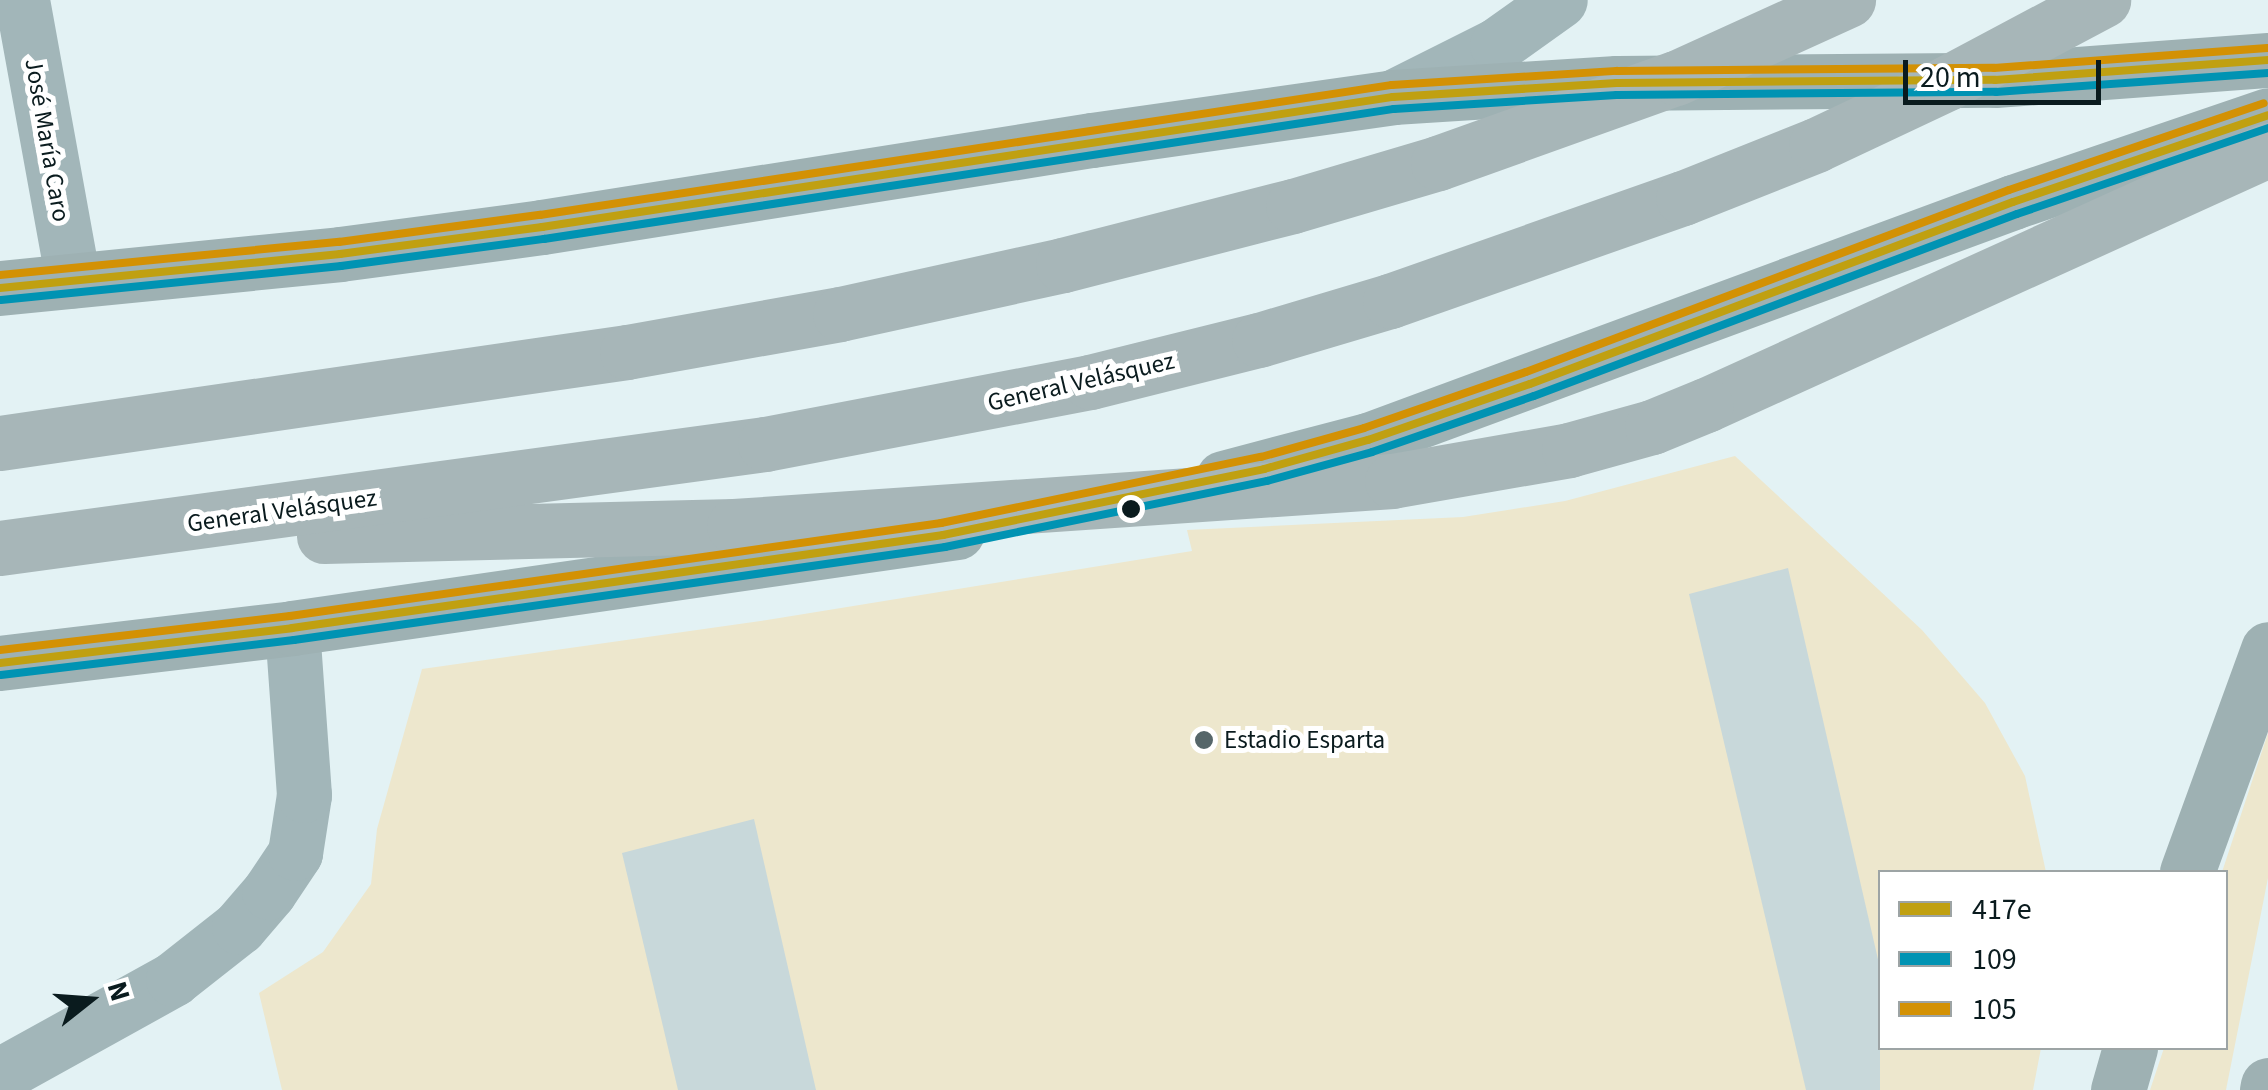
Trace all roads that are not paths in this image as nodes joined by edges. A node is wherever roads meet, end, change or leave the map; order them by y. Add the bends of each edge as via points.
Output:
1 (22, 0) edge
2 (1560, 0) edge
3 (1848, 0) edge
4 (2103, 0) edge
5 (2268, 60) edge
6 (1393, 97) junction
7 (2268, 115) edge
8 (2268, 150) edge
9 (73, 280) junction
10 (0, 288) edge
11 (287, 403) junction
12 (0, 418) edge
13 (0, 443) edge
14 (23, 545) edge
15 (292, 628) junction
16 (2268, 649) edge
17 (0, 663) edge
18 (2188, 870) edge
19 (2129, 1050) edge
20 (0, 1075) edge
21 (2118, 1090) edge

1 - 9 street, José María Caro
2 - 6 street via 1497,45
3 - 11 highway, bridge via 1676,78 1438,163 1293,206 840,314
4 - 14 highway, General Velásquez, bridge via 1849,130 1683,198 1259,340 1090,382 765,444
5 - 6 main road via 1995,80 1617,84
6 - 9 main road via 542,228
7 - 15 main road via 1530,384 1264,469 943,535
8 - 14 highway, bridge via 1706,405 1569,450 1392,481 734,526
9 - 10 main road
11 - 12 highway
11 - 13 highway
15 - 17 main road
15 - 20 street via 304,794 295,853 239,927 208,955
16 - 18 main road
19 - 21 main road

